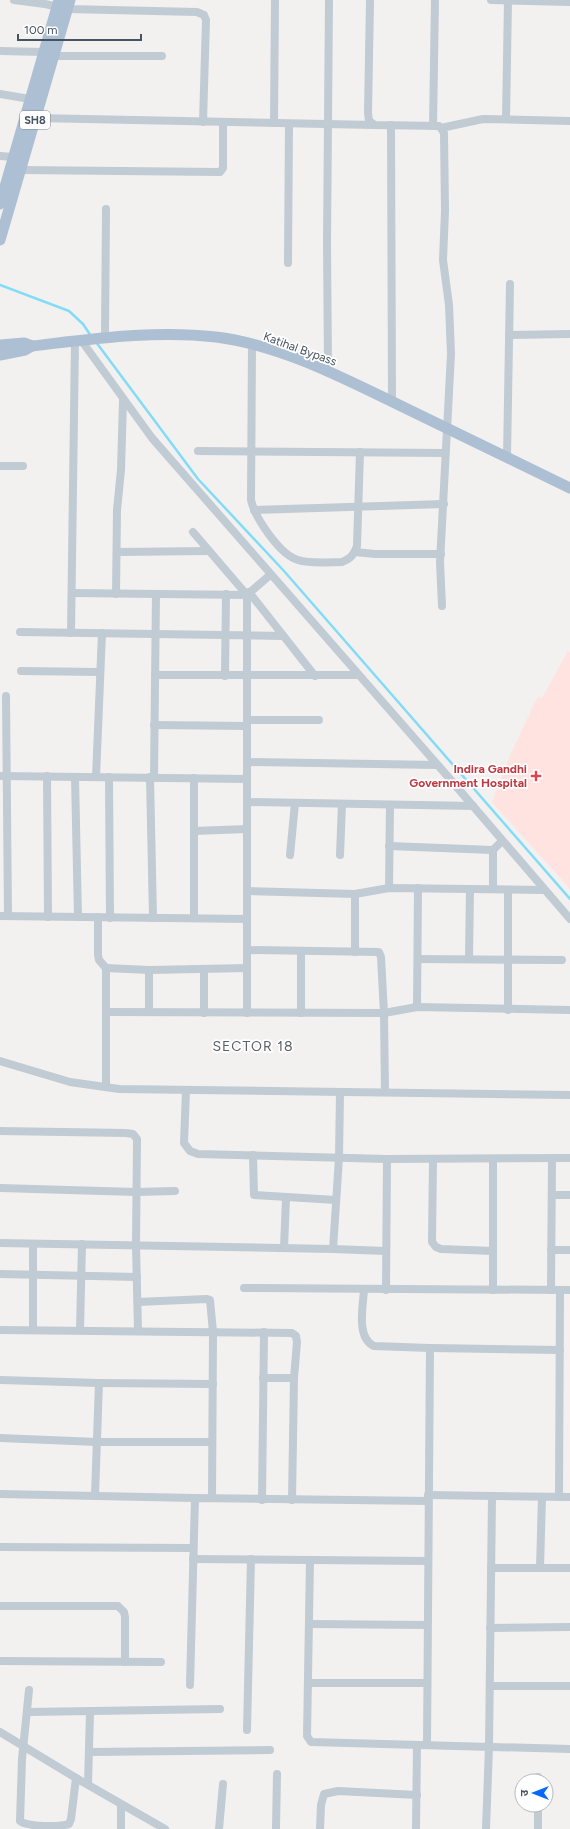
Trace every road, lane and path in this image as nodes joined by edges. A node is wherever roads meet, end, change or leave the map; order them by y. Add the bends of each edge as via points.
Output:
1 (14, 0) edge
2 (275, 0) edge
3 (329, 0) edge
4 (370, 0) edge
5 (435, 0) edge
6 (491, 0) edge
7 (508, 0) edge
8 (570, 2) edge
9 (63, 4) edge
10 (0, 51) edge
11 (49, 54) junction
12 (162, 56) dead end
13 (0, 94) edge
14 (30, 99) junction
15 (36, 118) junction
16 (506, 119) junction
17 (570, 121) edge
18 (203, 122) junction
19 (223, 122) junction
20 (274, 123) junction
21 (289, 124) junction
22 (328, 124) junction
23 (375, 125) junction
24 (391, 125) junction
25 (433, 126) junction
26 (441, 128) junction
27 (0, 156) edge
28 (13, 157) junction
29 (21, 170) junction
30 (1, 197) edge
31 (106, 209) dead end
32 (0, 240) edge
33 (288, 263) dead end
34 (510, 284) dead end
35 (570, 334) edge
36 (509, 335) junction
37 (103, 337) junction
38 (80, 340) junction
39 (0, 344) edge
40 (252, 345) junction
41 (32, 346) junction
42 (0, 355) edge
43 (328, 371) junction
44 (123, 401) junction
45 (392, 402) junction
46 (447, 429) junction
47 (198, 451) dead end
48 (251, 451) junction
49 (360, 452) junction
50 (445, 453) junction
51 (507, 458) junction
52 (0, 466) edge
53 (23, 466) dead end
54 (570, 488) edge
55 (444, 504) junction
56 (358, 506) junction
57 (254, 510) junction
58 (193, 532) dead end
59 (209, 551) junction
60 (117, 552) junction
61 (355, 552) junction
62 (441, 554) junction
63 (270, 575) junction
64 (72, 593) junction
65 (116, 594) junction
66 (156, 594) junction
67 (226, 594) junction
68 (248, 594) junction
69 (442, 606) dead end
70 (20, 632) dead end
71 (71, 633) junction
72 (102, 633) junction
73 (155, 634) junction
74 (226, 635) junction
75 (247, 635) junction
76 (283, 636) junction
77 (21, 671) dead end
78 (100, 672) junction
79 (155, 675) junction
80 (358, 675) junction
81 (225, 676) junction
82 (247, 676) junction
83 (315, 676) junction
84 (6, 696) dead end
85 (319, 720) dead end
86 (247, 723) junction
87 (154, 725) junction
88 (247, 762) junction
89 (438, 765) junction
90 (3, 776) edge
91 (47, 776) junction
92 (75, 776) junction
93 (96, 777) junction
94 (109, 777) junction
95 (152, 777) junction
96 (194, 778) junction
97 (247, 778) junction
98 (247, 802) junction
99 (295, 803) junction
100 (342, 804) junction
101 (390, 804) junction
102 (473, 806) junction
103 (3, 826) edge
104 (247, 829) junction
105 (194, 831) junction
106 (502, 841) junction
107 (389, 846) junction
108 (493, 850) junction
109 (290, 855) dead end
110 (340, 855) dead end
111 (389, 888) junction
112 (418, 888) junction
113 (470, 889) junction
114 (493, 889) junction
115 (508, 890) junction
116 (544, 890) junction
117 (247, 892) junction
118 (355, 894) junction
119 (4, 916) edge
120 (48, 917) junction
121 (78, 917) junction
122 (98, 917) junction
123 (110, 918) junction
124 (153, 918) junction
125 (194, 918) junction
126 (247, 919) junction
127 (570, 919) edge
128 (247, 950) junction
129 (301, 951) junction
130 (355, 952) junction
131 (418, 959) junction
132 (469, 959) junction
133 (508, 959) junction
134 (562, 960) dead end
135 (106, 968) junction
136 (247, 968) junction
137 (149, 970) junction
138 (204, 970) junction
139 (417, 1007) junction
140 (508, 1010) junction
141 (570, 1010) edge
142 (106, 1012) junction
143 (149, 1012) junction
144 (204, 1012) junction
145 (247, 1013) junction
146 (384, 1013) junction
147 (301, 1014) junction
148 (0, 1061) edge
149 (106, 1087) junction
150 (186, 1090) junction
151 (340, 1092) junction
152 (385, 1092) junction
153 (570, 1095) edge
154 (0, 1131) edge
155 (253, 1156) junction
156 (339, 1158) junction
157 (552, 1158) junction
158 (570, 1158) edge
159 (387, 1159) junction
160 (433, 1159) junction
161 (493, 1159) junction
162 (0, 1188) edge
163 (175, 1191) dead end
164 (136, 1192) junction
165 (552, 1195) junction
166 (570, 1195) edge
167 (286, 1198) junction
168 (336, 1200) junction
169 (0, 1243) edge
170 (33, 1244) junction
171 (82, 1244) junction
172 (136, 1245) junction
173 (284, 1248) junction
174 (333, 1248) junction
175 (551, 1250) junction
176 (570, 1250) edge
177 (386, 1251) junction
178 (493, 1251) junction
179 (0, 1274) edge
180 (33, 1274) junction
181 (81, 1276) junction
182 (137, 1276) junction
183 (244, 1288) dead end
184 (364, 1290) junction
185 (386, 1290) junction
186 (492, 1290) junction
187 (551, 1290) junction
188 (560, 1290) junction
189 (570, 1290) edge
190 (138, 1302) junction
191 (0, 1330) edge
192 (33, 1330) junction
193 (80, 1330) junction
194 (138, 1331) junction
195 (213, 1332) junction
196 (264, 1332) junction
197 (430, 1348) junction
198 (560, 1350) junction
199 (263, 1378) junction
200 (294, 1378) junction
201 (0, 1380) edge
202 (99, 1383) junction
203 (213, 1384) junction
204 (0, 1438) edge
205 (96, 1442) junction
206 (212, 1442) junction
207 (0, 1494) edge
208 (95, 1496) junction
209 (492, 1496) junction
210 (542, 1497) junction
211 (559, 1497) junction
212 (570, 1497) edge
213 (195, 1498) junction
214 (212, 1498) junction
215 (428, 1498) junction
216 (262, 1500) junction
217 (292, 1500) junction
218 (0, 1547) edge
219 (193, 1548) junction
220 (193, 1558) junction
221 (251, 1559) junction
222 (310, 1560) junction
223 (427, 1560) junction
224 (491, 1568) junction
225 (540, 1568) junction
226 (570, 1568) edge
227 (0, 1606) edge
228 (309, 1624) junction
229 (427, 1625) junction
230 (570, 1627) edge
231 (490, 1628) junction
232 (0, 1661) edge
233 (125, 1662) junction
234 (161, 1662) dead end
235 (308, 1683) junction
236 (427, 1683) junction
237 (190, 1685) dead end
238 (490, 1686) junction
239 (570, 1686) edge
240 (28, 1690) dead end
241 (220, 1709) dead end
242 (28, 1712) junction
243 (90, 1712) junction
244 (247, 1730) dead end
245 (0, 1732) edge
246 (417, 1745) junction
247 (427, 1745) junction
248 (24, 1747) junction
249 (489, 1747) junction
250 (570, 1749) edge
251 (270, 1750) dead end
252 (89, 1752) junction
253 (277, 1774) dead end
254 (76, 1778) junction
255 (88, 1784) junction
256 (223, 1784) dead end
257 (417, 1795) junction
258 (121, 1804) junction
259 (538, 1813) edge
260 (121, 1829) edge
261 (165, 1829) edge
262 (219, 1829) edge
263 (276, 1829) edge
264 (320, 1829) edge
265 (416, 1829) edge
266 (486, 1829) edge
267 (538, 1829) edge

1 - 9 street
2 - 20 street
3 - 22 street
4 - 23 street via 368,113 369,121
5 - 25 street
6 - 7 street
7 - 8 street
7 - 16 street
9 - 11 main road, SH8
9 - 18 street via 204,14 206,20
10 - 11 street
11 - 12 street
11 - 14 main road, SH8
11 - 15 main road, SH8
13 - 14 street
14 - 28 main road, SH8
15 - 18 street
15 - 29 main road, SH8
16 - 17 street
16 - 26 street via 473,120
18 - 19 street
19 - 20 street
19 - 29 street via 223,168 220,172
20 - 21 street
21 - 22 street
21 - 33 street
22 - 23 street
22 - 43 street
23 - 24 street
24 - 25 street
24 - 45 street
25 - 26 street
26 - 46 street via 444,133 445,149 443,260 450,331
27 - 28 street
28 - 30 main road, SH8
29 - 32 main road, SH8
31 - 37 street
34 - 36 street
35 - 36 street
36 - 51 street
37 - 38 main road, Katihal Bypass
37 - 40 main road, Katihal Bypass via 177,334 216,337
38 - 41 main road, Katihal Bypass
38 - 44 street
38 - 64 street
39 - 41 main road via 24,343
40 - 43 main road, Katihal Bypass
40 - 48 street
41 - 42 main road, Katihal Bypass
43 - 45 main road, Katihal Bypass
44 - 60 street
44 - 63 street
45 - 46 main road, Katihal Bypass
46 - 50 street
46 - 51 main road, Katihal Bypass
47 - 48 street
48 - 49 street
48 - 57 street via 251,500
49 - 50 street
49 - 56 street
50 - 55 street
51 - 54 main road, Katihal Bypass
52 - 53 street
55 - 56 street
55 - 62 street
56 - 57 street
56 - 61 street
57 - 61 street via 282,548 300,561 342,562 348,560
58 - 59 street
59 - 60 street
59 - 68 street
60 - 65 street
61 - 62 street
62 - 69 street
63 - 68 street
63 - 80 street
64 - 65 street
64 - 71 street
65 - 66 street
66 - 67 street
66 - 73 street
67 - 68 street
67 - 74 street
68 - 75 street
68 - 76 street
70 - 71 street
71 - 72 street
72 - 73 street
72 - 78 street
73 - 74 street
73 - 79 street
74 - 75 street
74 - 81 street
75 - 76 street
75 - 82 street
76 - 83 street
77 - 78 street
78 - 93 street
79 - 81 street
79 - 87 street
80 - 83 street
80 - 89 street
81 - 82 street
82 - 83 street
82 - 86 street
84 - 90 street
85 - 86 street
86 - 87 street
86 - 88 street
87 - 95 street
88 - 89 street
88 - 97 street
89 - 102 street
90 - 91 street
90 - 103 street
91 - 92 street
91 - 120 street
92 - 93 street
92 - 121 street
93 - 94 street
94 - 95 street
94 - 123 street
95 - 96 street
95 - 124 street
96 - 97 street
96 - 105 street
97 - 98 street
98 - 99 street
98 - 104 street
99 - 100 street
99 - 109 street
100 - 101 street
100 - 110 street
101 - 102 street
101 - 107 street
102 - 106 street
103 - 119 street
104 - 105 street
104 - 117 street
105 - 125 street
106 - 108 street
106 - 116 street
107 - 108 street
107 - 111 street
108 - 114 street
111 - 112 street
111 - 118 street
112 - 113 street
112 - 131 street
113 - 114 street
113 - 132 street
114 - 115 street
115 - 116 street
115 - 133 street
116 - 127 street
117 - 118 street
117 - 126 street
118 - 130 street
119 - 120 street
120 - 121 street
121 - 122 street
122 - 123 street
122 - 135 street via 98,955
123 - 124 street
124 - 125 street
125 - 126 street
126 - 128 street
128 - 129 street
128 - 136 street
129 - 130 street
129 - 147 street
130 - 146 street via 379,952 381,956
131 - 132 street
131 - 139 street
132 - 133 street
133 - 134 street
133 - 140 street
135 - 137 street
135 - 142 street
136 - 138 street
136 - 145 street
137 - 138 street
137 - 143 street
138 - 144 street
139 - 140 street
139 - 146 street
140 - 141 street
142 - 143 street
142 - 149 street
143 - 144 street
144 - 145 street
145 - 147 street
146 - 147 street
146 - 152 street
148 - 149 street via 70,1082
149 - 150 street
150 - 151 street
150 - 155 street via 183,1137 190,1151 198,1154
151 - 152 street
151 - 156 street
152 - 153 street
154 - 164 street via 133,1134 138,1147
155 - 156 street
155 - 167 street via 254,1195
156 - 159 street
156 - 168 street
157 - 158 street
157 - 161 street
157 - 165 street
159 - 160 street
159 - 177 street
160 - 161 street
160 - 178 street via 432,1242 441,1248
161 - 178 street
162 - 164 street
163 - 164 street
164 - 172 street
165 - 166 street
165 - 175 street
167 - 168 street
167 - 173 street
168 - 174 street
169 - 170 street
170 - 171 street
170 - 180 street
171 - 172 street
171 - 181 street
172 - 173 street
172 - 182 street
173 - 174 street
174 - 177 street
175 - 176 street
175 - 187 street
177 - 185 street
178 - 186 street
179 - 180 street
180 - 181 street
180 - 192 street
181 - 182 street
181 - 193 street
182 - 190 street
183 - 184 street
184 - 185 street
184 - 197 street via 363,1334 368,1343 374,1346
185 - 186 street
186 - 187 street
187 - 188 street
188 - 189 street
188 - 198 street
190 - 194 street
190 - 195 street via 210,1300
191 - 192 street
192 - 193 street
193 - 194 street
194 - 195 street
195 - 196 street
195 - 203 street
196 - 199 street
196 - 200 street via 292,1333 296,1336
197 - 198 street
197 - 215 street
198 - 211 street
199 - 200 street
199 - 216 street
200 - 217 street
201 - 202 street
202 - 203 street
202 - 205 street
203 - 206 street
204 - 205 street
205 - 206 street
205 - 208 street
206 - 214 street
207 - 208 street
208 - 213 street
209 - 210 street
209 - 215 street
209 - 224 street
210 - 211 street
210 - 225 street
211 - 212 street
213 - 214 street
213 - 219 street
214 - 216 street
215 - 217 street
215 - 223 street
216 - 217 street
218 - 219 street
219 - 220 street
220 - 221 street
220 - 237 street
221 - 222 street
221 - 244 street
222 - 223 street
222 - 228 street
223 - 229 street
224 - 225 street
224 - 231 street
225 - 226 street
227 - 233 street via 118,1606 125,1617
228 - 229 street
228 - 235 street
229 - 236 street
230 - 231 street
231 - 238 street
232 - 233 street
233 - 234 street
235 - 236 street
235 - 246 street via 307,1736 311,1742
236 - 247 street
238 - 239 street
238 - 249 street
240 - 242 street
241 - 243 street
242 - 243 street
242 - 248 street
243 - 252 street
245 - 248 street
246 - 247 street
246 - 257 street
247 - 249 street
248 - 254 street
248 - 254 street via 19,1816 23,1824 69,1824
249 - 250 street
249 - 266 street
251 - 252 street
252 - 255 street
253 - 263 street
254 - 255 street
255 - 258 street
256 - 262 street
257 - 264 street via 338,1791 324,1794
257 - 265 street
258 - 260 street
258 - 261 street
259 - 267 street

